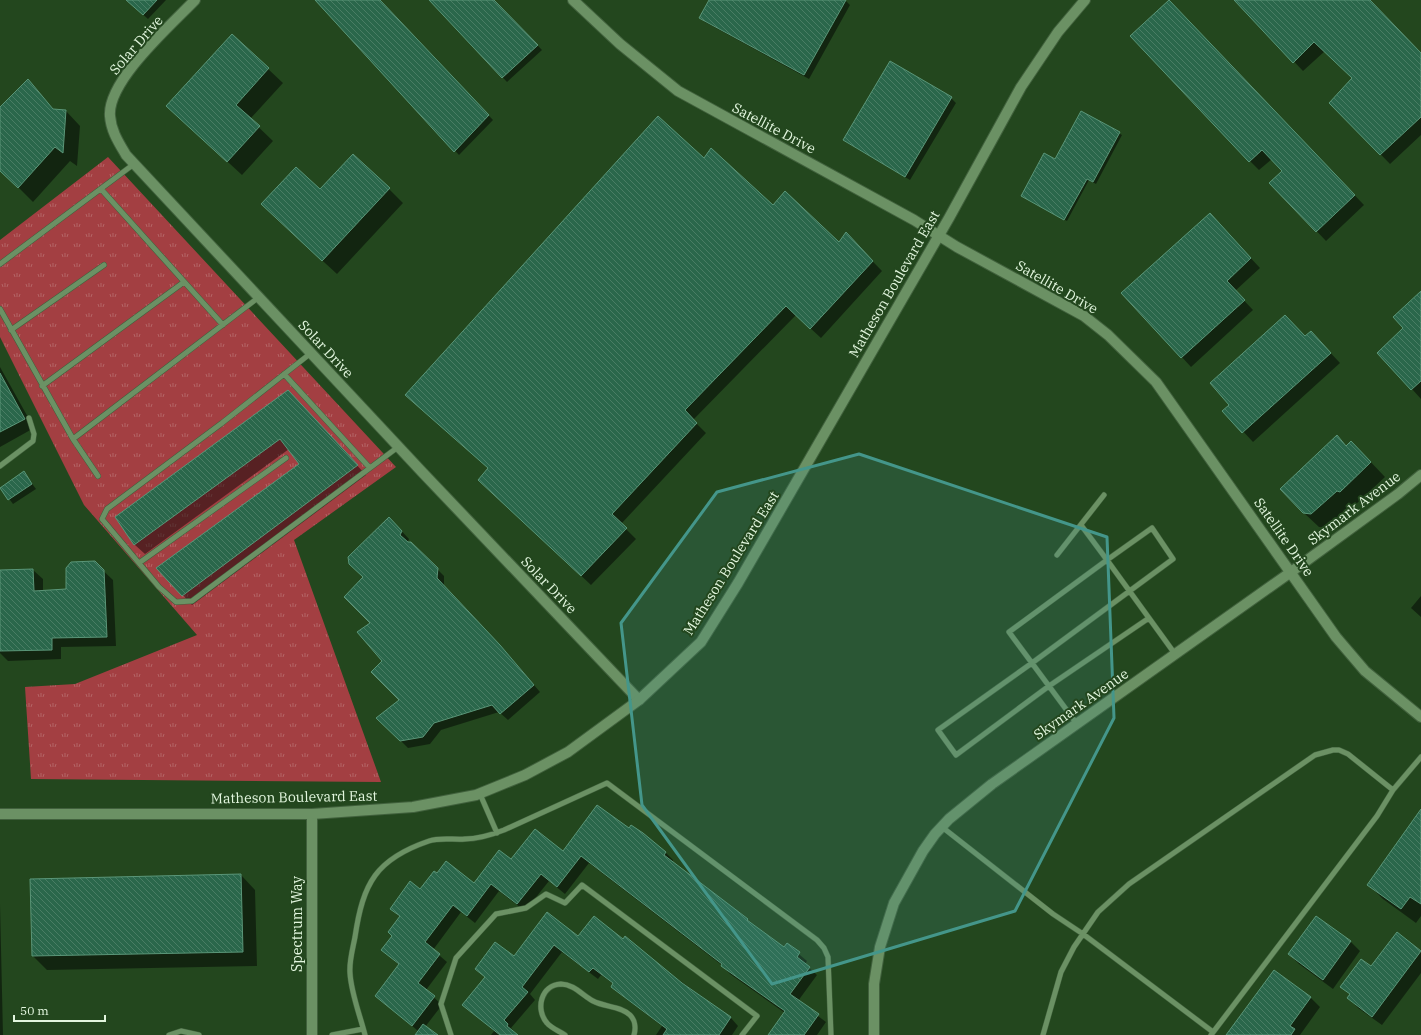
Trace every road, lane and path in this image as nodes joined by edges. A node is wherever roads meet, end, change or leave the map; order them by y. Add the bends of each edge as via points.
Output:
1 (195, 0) edge
2 (573, 0) edge
3 (1085, 0) edge
4 (134, 164) junction
5 (101, 189) junction
6 (938, 235) junction
7 (0, 264) edge
8 (104, 265) dead end
9 (184, 282) junction
10 (259, 297) junction
11 (0, 310) edge
12 (223, 325) junction
13 (11, 330) junction
14 (311, 353) junction
15 (284, 374) junction
16 (42, 386) junction
17 (29, 418) dead end
18 (73, 439) junction
19 (398, 447) junction
20 (286, 458) dead end
21 (0, 466) edge
22 (370, 468) junction
23 (1421, 475) edge
24 (98, 476) dead end
25 (1104, 495) dead end
26 (1081, 524) junction
27 (1057, 555) dead end
28 (1107, 560) junction
29 (139, 563) junction
30 (1291, 572) junction
31 (1129, 590) junction
32 (1149, 618) junction
33 (1175, 654) junction
34 (1032, 663) junction
35 (1049, 686) junction
36 (639, 700) junction
37 (1421, 717) edge
38 (1077, 724) junction
39 (1421, 757) edge
40 (1393, 790) junction
41 (480, 794) junction
42 (0, 814) edge
43 (312, 814) junction
44 (942, 827) junction
45 (497, 833) junction
46 (1082, 934) junction
47 (364, 1032) edge
48 (1212, 1034) edge
49 (168, 1035) edge
50 (199, 1035) edge
51 (312, 1035) edge
52 (332, 1035) edge
53 (451, 1035) edge
54 (565, 1035) edge
55 (634, 1035) edge
56 (742, 1035) edge
57 (831, 1035) edge
58 (874, 1035) edge
59 (1044, 1035) edge

1 - 4 street, Solar Drive via 127,72 110,104 112,130
2 - 6 street, Satellite Drive via 626,49 678,91
3 - 6 street, Matheson Boulevard East via 1058,32 1021,87
4 - 5 lane
4 - 10 street, Solar Drive
5 - 7 lane
5 - 9 lane
6 - 30 street, Satellite Drive via 1084,316 1108,335 1156,382
6 - 36 street, Matheson Boulevard East via 738,584 701,642
8 - 13 lane
9 - 12 lane
9 - 16 lane
10 - 12 lane
10 - 14 street, Solar Drive
11 - 13 lane
12 - 18 lane
13 - 16 lane
14 - 15 lane
14 - 19 street, Solar Drive
15 - 22 lane
15 - 29 lane via 107,509 102,519
16 - 18 lane
17 - 21 lane via 34,434 33,441
18 - 24 lane
19 - 22 lane
19 - 36 street, Solar Drive
20 - 29 lane
22 - 29 lane via 192,601 176,602 159,587
23 - 30 street, Skymark Avenue
25 - 26 lane
26 - 27 lane
26 - 28 lane
28 - 31 lane
28 - 31 lane via 1152,528 1173,559
28 - 34 lane via 1009,632
30 - 33 street, Skymark Avenue
30 - 37 street, Satellite Drive via 1336,638 1366,671
31 - 32 lane
31 - 34 lane
32 - 33 lane
32 - 35 lane
33 - 38 street, Skymark Avenue
34 - 35 lane
34 - 35 lane via 938,730 956,755
35 - 38 lane
36 - 41 street, Matheson Boulevard East via 568,752 525,775
38 - 44 street, Skymark Avenue via 992,784
39 - 40 lane
40 - 46 lane via 1348,754 1339,750 1315,755 1129,884 1098,912
40 - 48 lane via 1377,816
41 - 43 street, Matheson Boulevard East via 413,807
41 - 45 lane
42 - 43 street, Matheson Boulevard East
43 - 51 street, Spectrum Way
44 - 46 lane
44 - 58 street, Skymark Avenue via 923,851 894,903 880,947 876,976
45 - 47 lane via 466,839 431,840 388,862 374,875 365,891 357,920 350,972
45 - 57 lane via 607,783 817,940 828,957
46 - 48 lane
46 - 59 lane via 1061,972
47 - 52 lane
49 - 50 lane via 181,1030
53 - 56 lane via 441,1004 456,958 496,914 526,908 546,894 566,904 582,885 757,1016
54 - 55 lane via 547,1024 540,1008 547,990 560,984 573,987 603,1006 629,1014 635,1025

